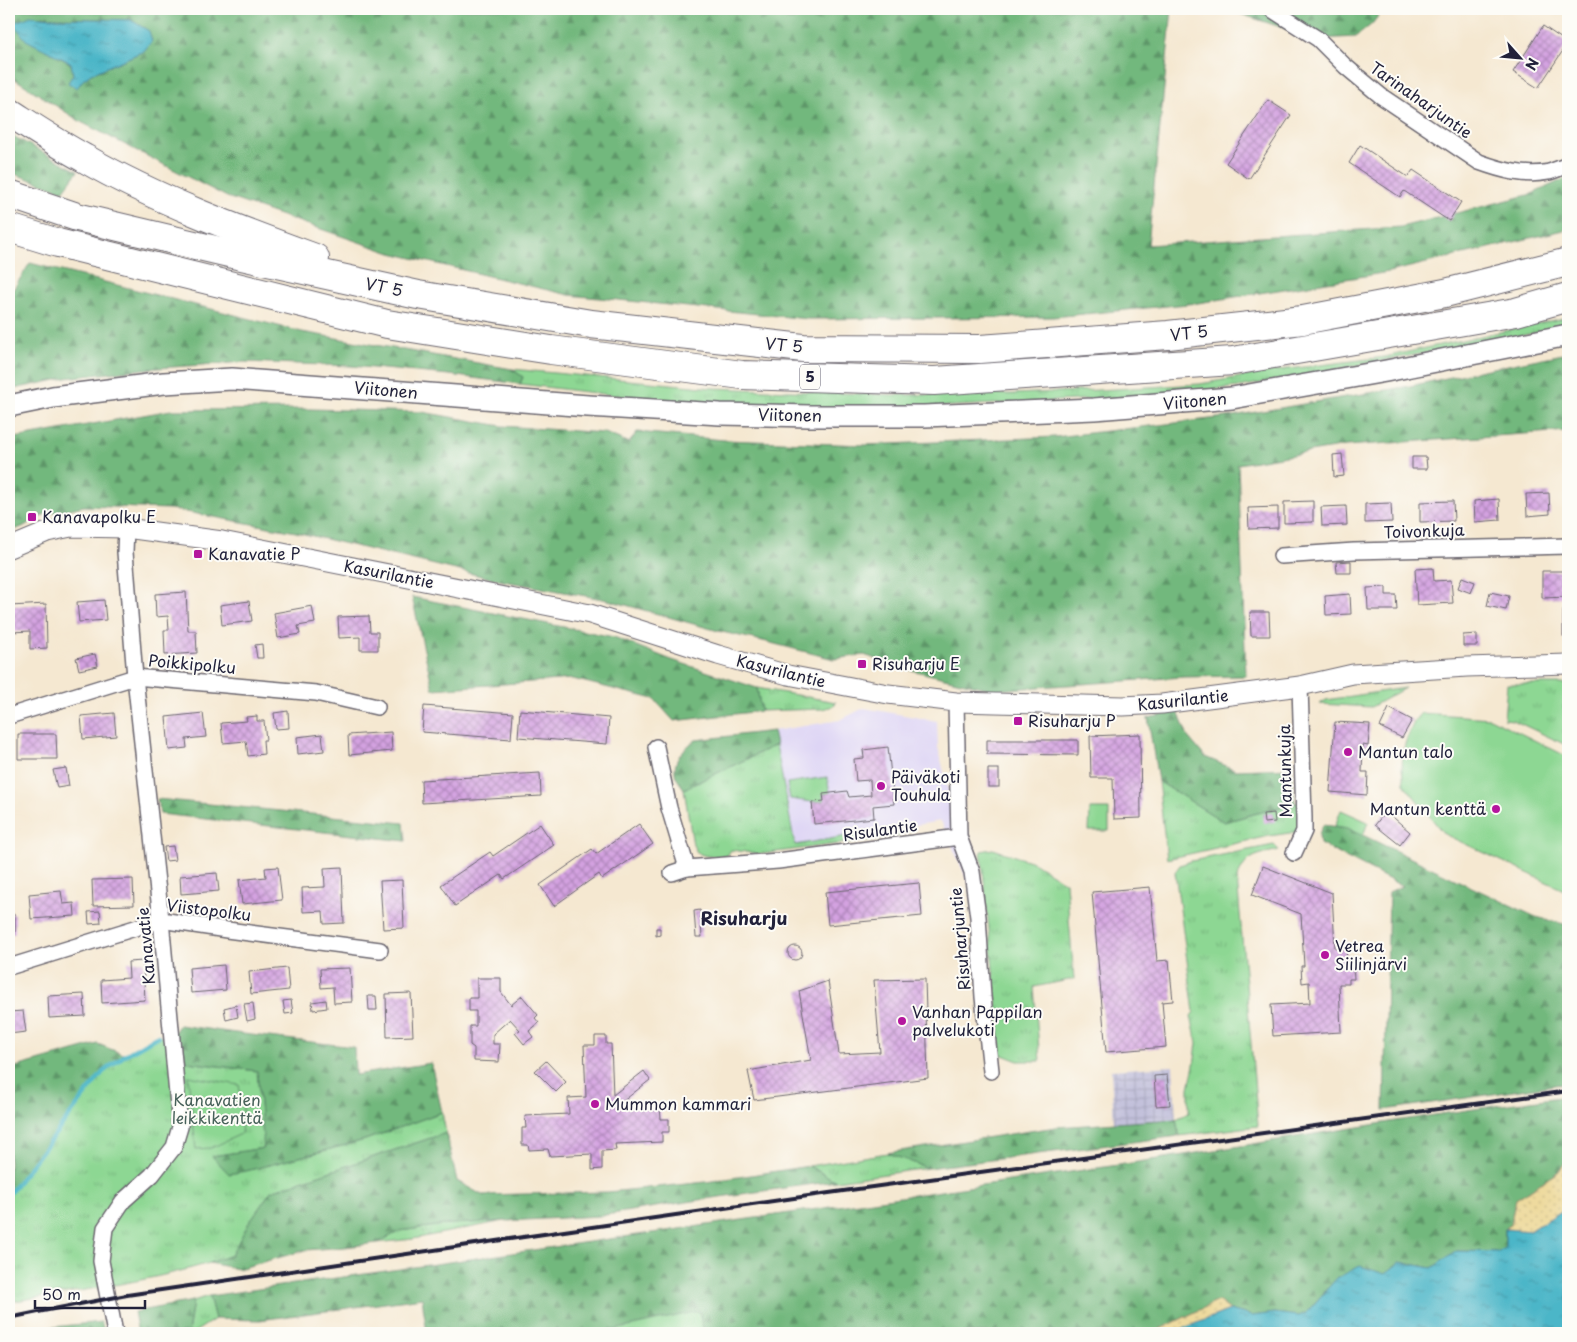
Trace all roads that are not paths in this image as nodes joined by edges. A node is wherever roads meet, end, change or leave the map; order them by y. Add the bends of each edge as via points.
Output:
1 (1271, 9) edge
2 (9, 112) edge
3 (1568, 165) edge
4 (9, 194) edge
5 (16, 230) edge
6 (1568, 262) edge
7 (418, 295) junction
8 (1568, 297) edge
9 (1568, 336) edge
10 (9, 406) edge
11 (126, 528) junction
12 (1568, 546) edge
13 (9, 548) edge
14 (1281, 556) dead end
15 (1568, 664) edge
16 (135, 677) junction
17 (1300, 686) junction
18 (956, 702) junction
19 (377, 707) dead end
20 (9, 716) edge
21 (656, 747) dead end
22 (959, 837) junction
23 (1294, 854) dead end
24 (687, 868) junction
25 (672, 873) dead end
26 (161, 920) junction
27 (380, 950) dead end
28 (9, 967) edge
29 (992, 1071) dead end
30 (115, 1333) edge

1 - 3 street, Tarinaharjuntie via 1318,39 1381,96 1479,162 1528,173 1550,172
2 - 7 highway via 120,178 222,224
4 - 7 highway, VT 5 / 5 via 77,217
5 - 8 highway, VT 5 / 5 via 387,324 742,375 934,381 1233,361 1516,312
6 - 7 highway, VT 5 / 5 via 1445,293 1303,320 1168,335 980,348 804,348 591,324
9 - 10 main road, Viitonen via 1232,398 1094,409 924,416 720,414 232,379 164,383
11 - 13 street, Kasurilantie via 71,527 46,532
11 - 16 street, Kanavatie
11 - 18 street, Kasurilantie via 222,541 590,614 788,675 888,694
12 - 14 street, Toivonkuja
15 - 17 street, Kasurilantie via 1362,673
16 - 19 street, Poikkipolku via 316,693
16 - 20 street, Poikkipolku
16 - 26 street, Kanavatie
17 - 18 street, Kasurilantie via 1123,706
17 - 23 street, Mantunkuja via 1304,831
18 - 22 street
21 - 24 street via 669,808
22 - 24 street, Risulantie via 778,861
22 - 29 street, Risuharjuntie via 972,872
24 - 25 street, Risulantie
26 - 27 street, Viistopolku
26 - 28 street, Viistopolku
26 - 30 street, Kanavatie via 180,1127 174,1147 152,1175 123,1201 105,1228 101,1261

